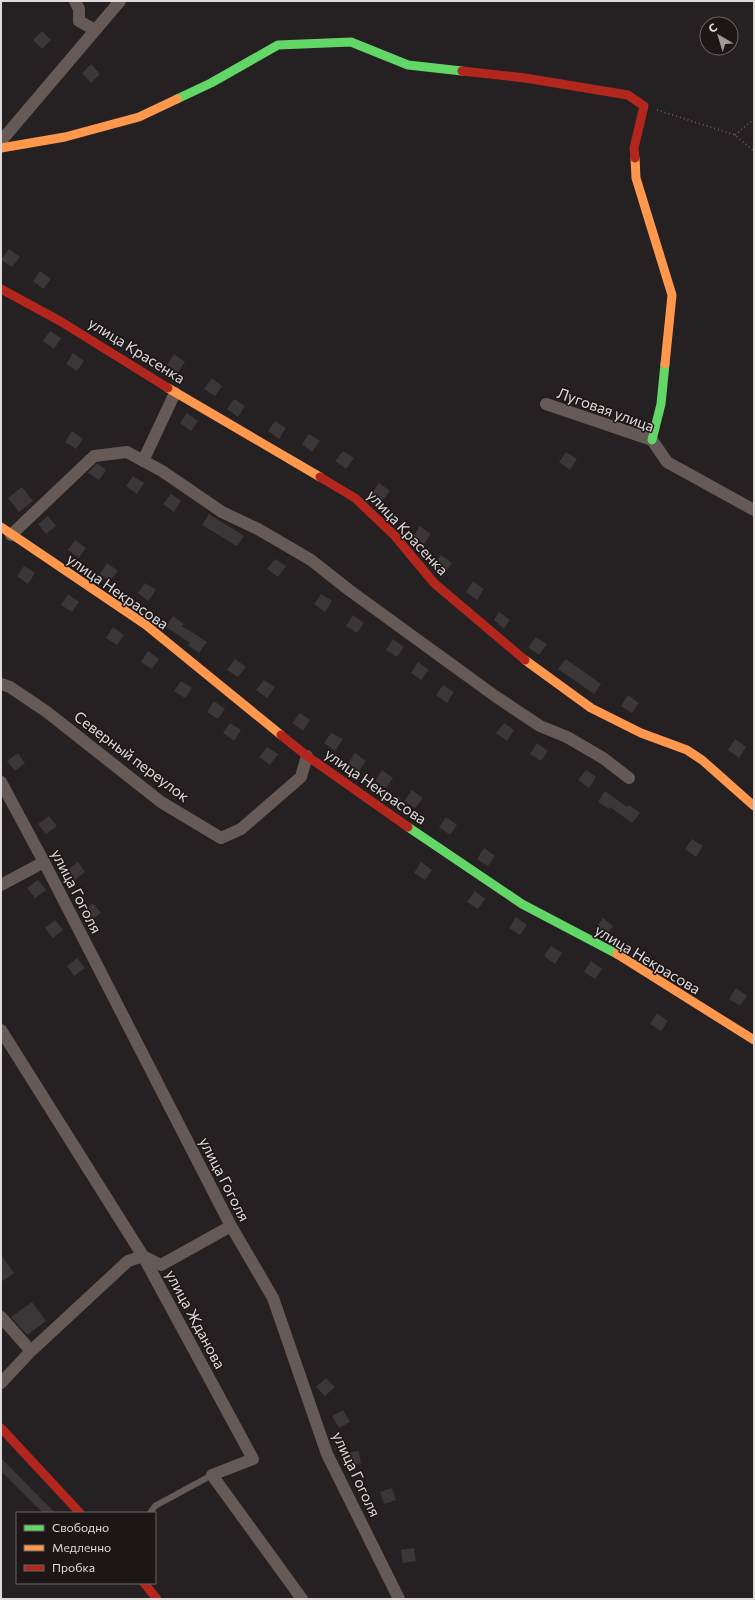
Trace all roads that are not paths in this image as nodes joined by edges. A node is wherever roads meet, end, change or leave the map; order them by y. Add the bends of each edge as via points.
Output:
1 (75, 1) edge
2 (120, 1) edge
3 (95, 30) junction
4 (1, 141) edge
5 (1, 148) edge
6 (1, 289) edge
7 (175, 393) junction
8 (546, 404) dead end
9 (652, 440) junction
10 (143, 461) junction
11 (754, 510) edge
12 (1, 527) edge
13 (11, 535) junction
14 (1, 684) edge
15 (307, 756) junction
16 (630, 778) dead end
17 (1, 782) edge
18 (754, 806) edge
19 (44, 862) junction
20 (1, 885) edge
21 (1, 1030) edge
22 (754, 1040) edge
23 (231, 1226) junction
24 (143, 1256) junction
25 (1, 1317) edge
26 (31, 1351) junction
27 (1, 1384) edge
28 (1, 1428) edge
29 (212, 1475) junction
30 (79, 1512) edge
31 (151, 1512) edge
32 (145, 1584) edge
33 (157, 1599) edge
34 (302, 1599) edge
35 (399, 1599) edge

1 - 3 street via 79,8 79,20
2 - 3 street
3 - 4 street
5 - 9 street via 66,137 139,117 211,83 278,45 352,42 408,65 525,78 628,95 644,106 634,148 636,178 672,295 661,404
6 - 7 street, улица Красенка via 60,321
7 - 10 street
7 - 18 street, улица Красенка via 355,498 394,535 434,583 524,660 591,708 641,733 687,750
8 - 9 street, Луговая улица
9 - 11 street, Луговая улица via 667,462
10 - 13 street via 127,452 94,456
10 - 16 street via 222,512 258,529 311,560 494,696 540,726 568,737 603,758
12 - 13 street, улица Некрасова
13 - 15 street, улица Некрасова via 146,624
14 - 15 street, Северный переулок via 10,687 47,712 160,802 220,838 241,829 302,777
15 - 22 street, улица Некрасова via 522,904 622,957
17 - 19 street, улица Гоголя
19 - 20 street
19 - 23 street, улица Гоголя
21 - 24 street, улица Жданова
23 - 24 street via 161,1265
23 - 35 street, улица Гоголя via 273,1298 327,1454
24 - 26 street via 128,1261
24 - 29 street, улица Жданова via 254,1459
25 - 26 street
26 - 27 street
28 - 30 street
29 - 31 lane via 155,1506
29 - 34 street
32 - 33 street

